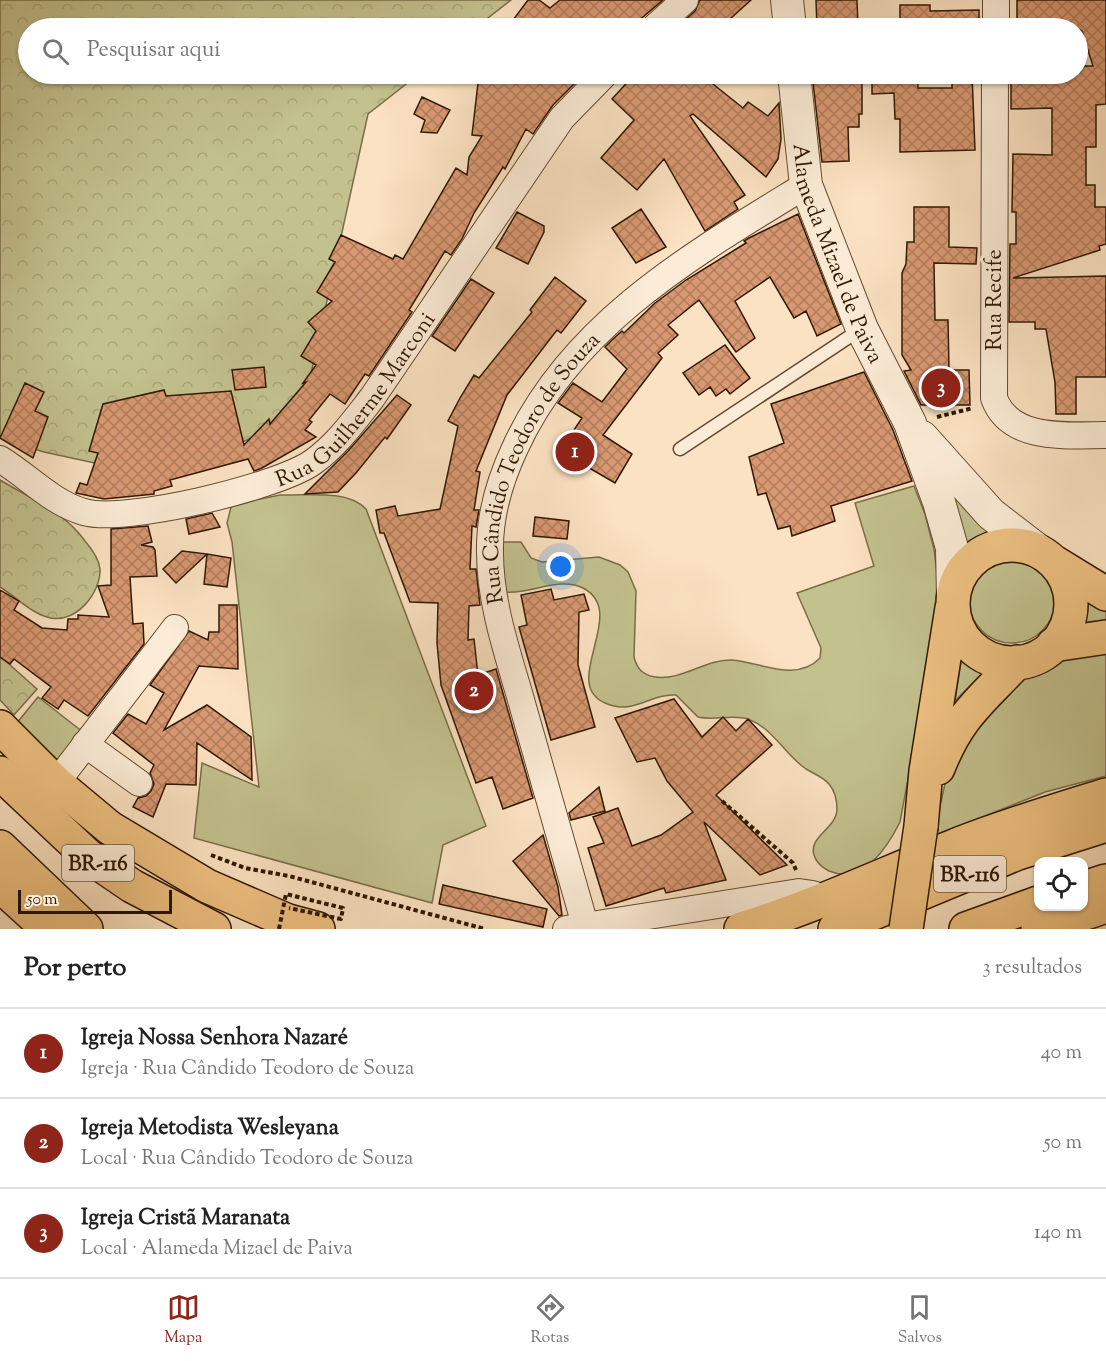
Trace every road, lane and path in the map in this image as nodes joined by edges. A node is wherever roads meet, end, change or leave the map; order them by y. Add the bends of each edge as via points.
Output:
1 (685, 0) edge
2 (787, 0) edge
3 (996, 0) edge
4 (665, 18) edge
5 (789, 18) edge
6 (996, 18) edge
7 (595, 84) edge
8 (795, 84) edge
9 (995, 84) edge
10 (806, 185) junction
11 (862, 329) junction
12 (996, 402) junction
13 (910, 423) junction
14 (1106, 435) edge
15 (680, 449) dead end
16 (0, 459) edge
17 (1044, 554) junction
18 (1106, 594) edge
19 (953, 598) junction
20 (175, 628) dead end
21 (1106, 637) edge
22 (1053, 645) junction
23 (1017, 662) junction
24 (0, 727) edge
25 (85, 744) junction
26 (0, 773) edge
27 (56, 783) junction
28 (140, 783) dead end
29 (1106, 795) edge
30 (722, 801) dead end
31 (922, 814) junction
32 (1106, 825) edge
33 (0, 847) edge
34 (207, 853) dead end
35 (788, 860) dead end
36 (1106, 881) edge
37 (0, 885) edge
38 (1088, 886) edge
39 (1034, 904) edge
40 (1106, 906) edge
41 (289, 908) dead end
42 (828, 915) edge
43 (575, 927) edge
44 (48, 929) edge
45 (86, 929) edge
46 (214, 929) edge
47 (279, 929) edge
48 (318, 929) edge
49 (485, 929) edge
50 (741, 929) edge
51 (906, 929) edge
52 (966, 929) edge
53 (1038, 929) edge

1 - 4 street
2 - 5 street
3 - 6 street
7 - 16 street, Rua Guilherme Marconi via 562,118 372,398 345,432 309,465 237,493 103,515 70,507
8 - 10 street, Alameda Mizael de Paiva
9 - 12 street, Rua Recife
10 - 11 street, Alameda Mizael de Paiva
10 - 43 street, Rua Cândido Teodoro de Souza via 695,253 592,336 553,382 525,424 501,484 490,554 498,615
11 - 13 street, Alameda Mizael de Paiva
11 - 15 lane
12 - 13 path
12 - 14 street via 1011,423 1029,431
13 - 17 street via 992,514
13 - 19 street via 952,548
17 - 18 main road
17 - 19 main road via 1012,546 983,553 962,572
17 - 22 main road via 1064,577 1070,597 1069,618
19 - 23 main road via 957,626 973,648 998,661
19 - 31 main road
20 - 25 street
21 - 22 main road
22 - 23 main road via 1035,657
23 - 31 main road via 960,722 947,745
24 - 27 main road
25 - 27 street
25 - 28 street
26 - 46 main road, BR-116 via 88,856 132,886
27 - 48 main road via 110,828 207,886 288,921
29 - 42 main road via 965,842
30 - 35 path
31 - 51 main road, bridge
32 - 42 main road, BR-116
33 - 45 main road, BR-116
34 - 49 path via 245,868 289,876
36 - 38 main road
37 - 44 main road
39 - 52 main road, BR-116
40 - 53 main road
41 - 47 path, bridge via 340,920 344,908 286,894
42 - 43 street, Rua Cândido Teodoro de Souza via 813,894 799,892
42 - 50 main road

